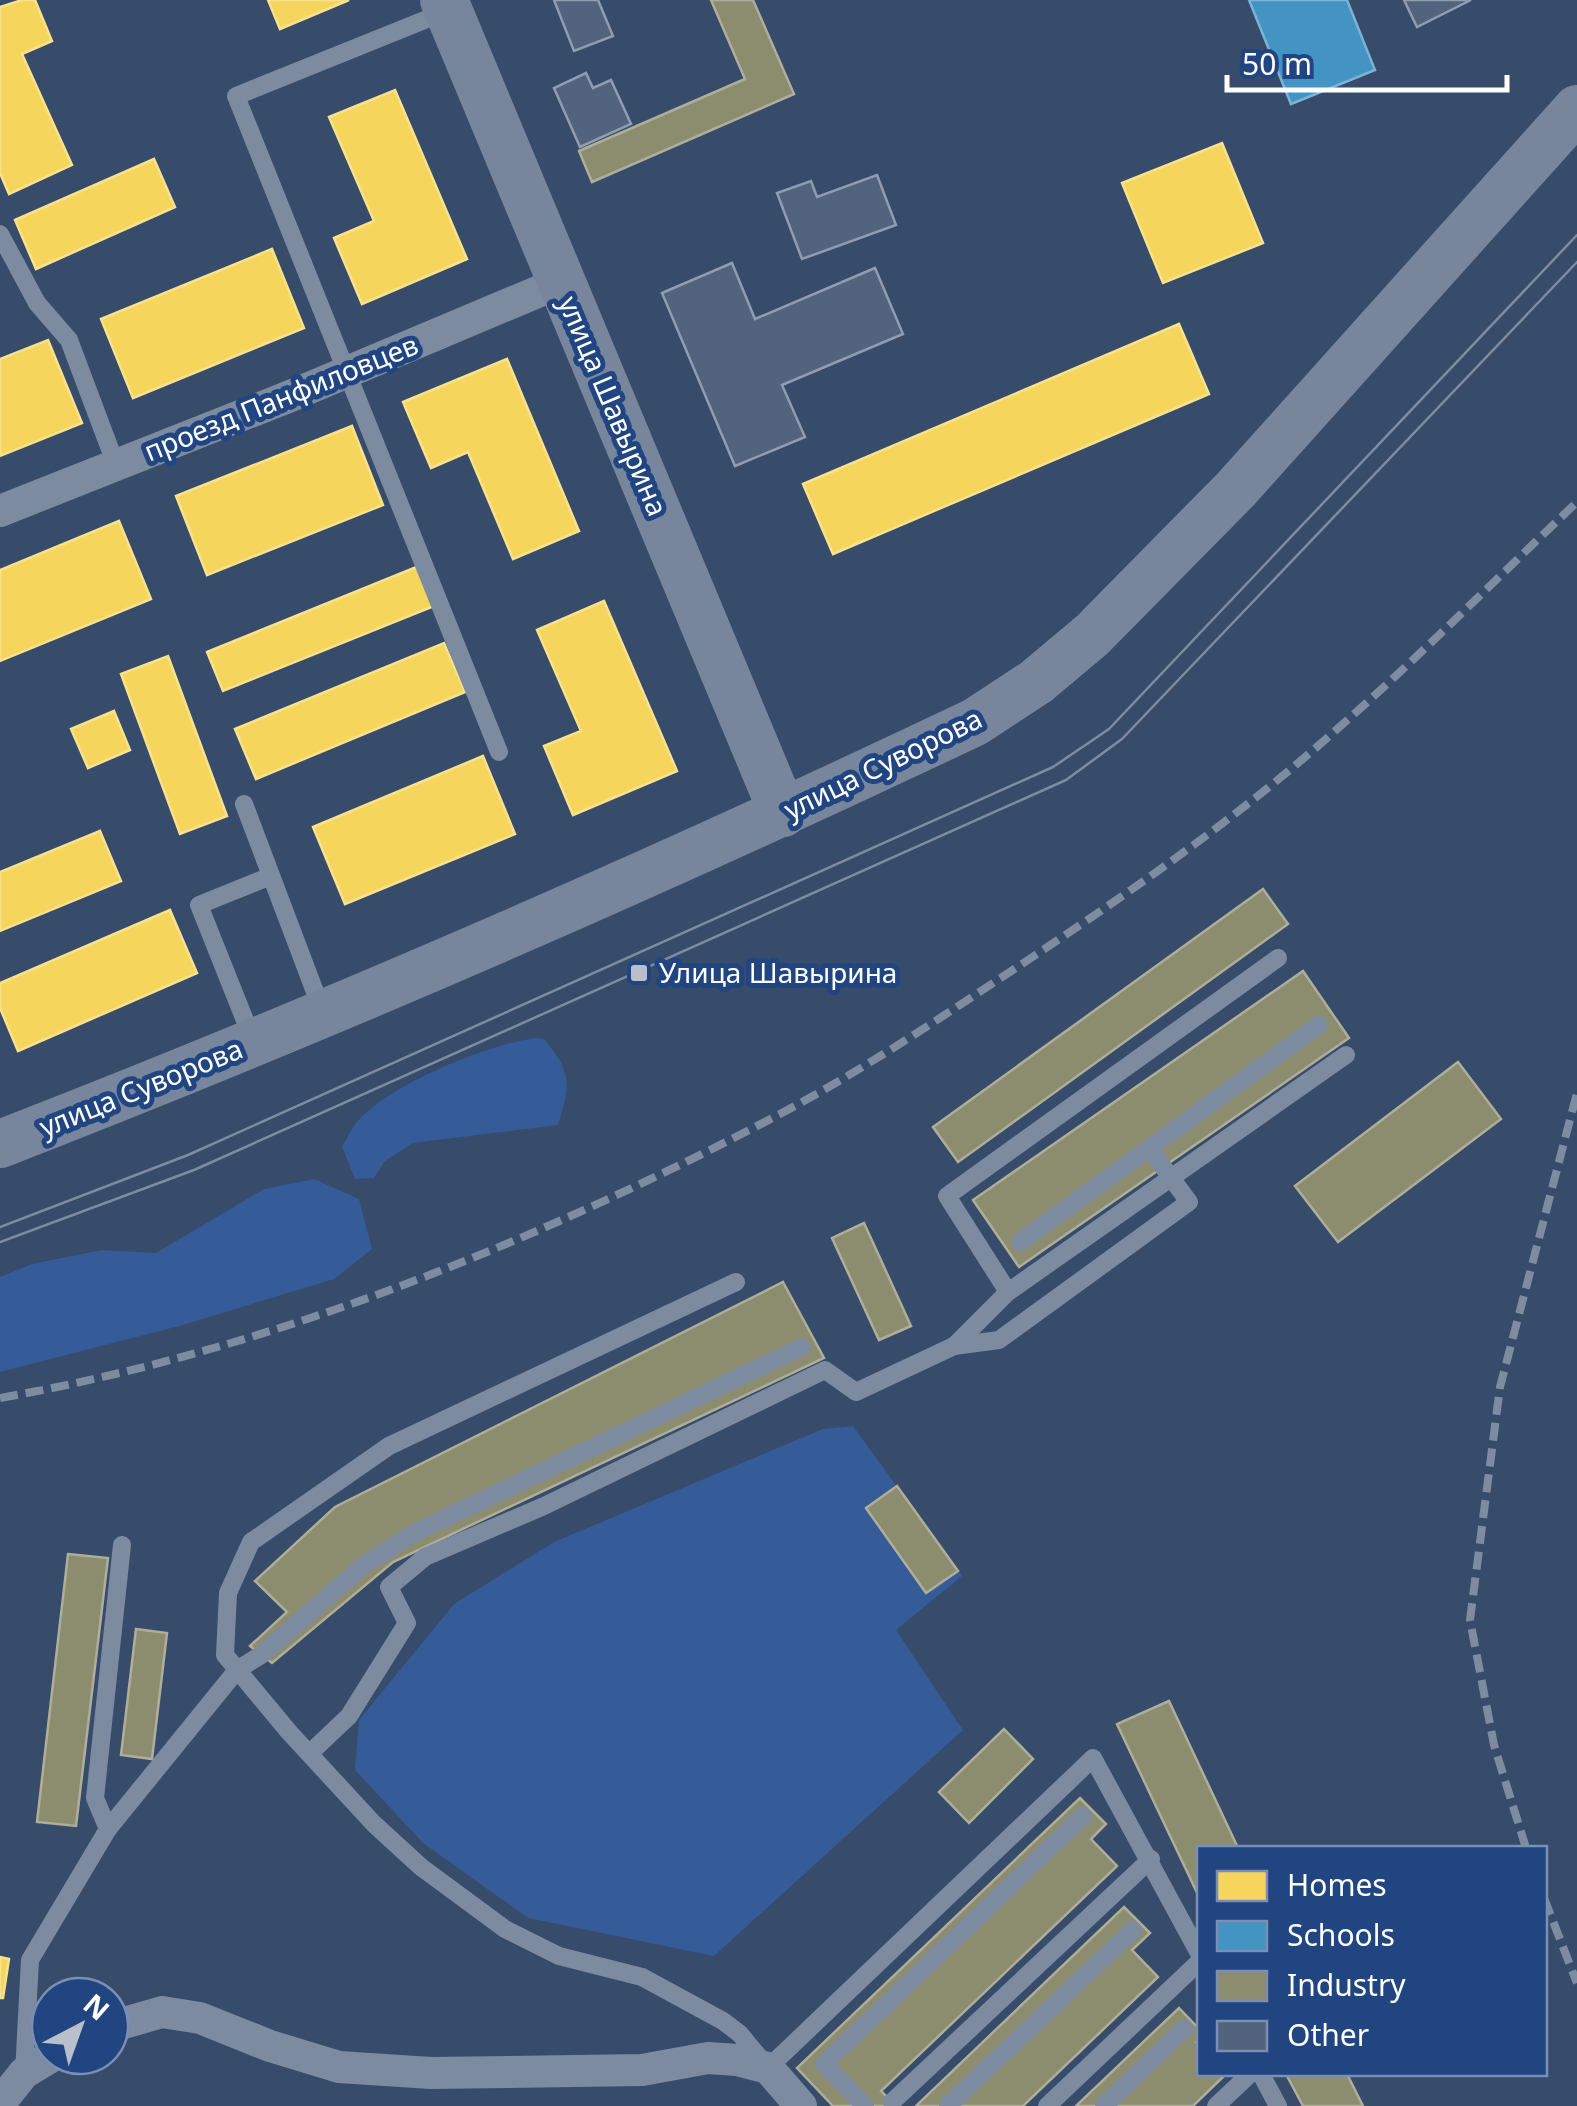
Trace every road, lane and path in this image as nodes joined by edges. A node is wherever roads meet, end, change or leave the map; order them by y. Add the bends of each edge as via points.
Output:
1 (446, 5) edge
2 (1577, 109) edge
3 (0, 234) edge
4 (561, 282) junction
5 (348, 372) junction
6 (116, 465) junction
7 (0, 511) edge
8 (499, 752) dead end
9 (244, 804) dead end
10 (784, 813) junction
11 (272, 876) junction
12 (1278, 958) dead end
13 (324, 1014) junction
14 (1319, 1025) dead end
15 (254, 1043) junction
16 (1346, 1054) dead end
17 (0, 1144) edge
18 (1149, 1148) junction
19 (1020, 1242) dead end
20 (736, 1282) dead end
21 (1008, 1292) junction
22 (802, 1346) dead end
23 (954, 1346) junction
24 (122, 1545) dead end
25 (237, 1670) junction
26 (310, 1753) junction
27 (1083, 1816) dead end
28 (108, 1829) junction
29 (1150, 1860) junction
30 (1133, 1930) dead end
31 (1197, 1952) edge
32 (1197, 1961) edge
33 (31, 1976) edge
34 (130, 2021) edge
35 (1184, 2030) dead end
36 (768, 2068) junction
37 (30, 2072) edge
38 (1248, 2076) edge
39 (1262, 2076) edge
40 (892, 2102) dead end
41 (0, 2103) edge
42 (801, 2106) edge
43 (865, 2106) edge
44 (948, 2106) edge
45 (1047, 2106) edge
46 (1104, 2106) edge
47 (1216, 2106) edge
48 (1278, 2106) edge

1 - 4 street, улица Шавырина
1 - 5 lane via 236,96
2 - 10 street, улица Суворова via 1236,489 1092,634 974,722
3 - 6 lane via 36,302 69,340
4 - 5 street, проезд Панфиловцев
4 - 10 street, улица Шавырина
5 - 6 street, проезд Панфиловцев
5 - 8 lane
6 - 7 street, проезд Панфиловцев
9 - 11 lane
10 - 13 street, улица Суворова
11 - 13 lane
11 - 15 lane via 198,905
12 - 21 lane via 947,1196
13 - 15 street, улица Суворова
14 - 18 lane
15 - 17 street, улица Суворова
16 - 21 lane
18 - 19 lane
18 - 23 lane via 1189,1202 999,1340
20 - 25 lane via 389,1446 251,1542 228,1593 225,1655
21 - 23 lane
22 - 25 lane via 416,1532
23 - 26 lane via 856,1392 825,1370 425,1557 389,1587 407,1623 349,1716
24 - 28 lane via 95,1798
25 - 26 lane
25 - 28 lane
26 - 36 lane via 421,1867 504,1929 559,1956 642,1978 740,2034
27 - 43 lane via 824,2064
28 - 33 lane via 30,1960
29 - 31 lane
29 - 36 lane via 1093,1758
29 - 40 lane
30 - 44 lane
32 - 45 lane
34 - 36 street via 162,2012 200,2018 338,2066 431,2074 642,2070 708,2058
35 - 46 lane
36 - 42 street
37 - 41 street
38 - 47 lane
39 - 48 lane

